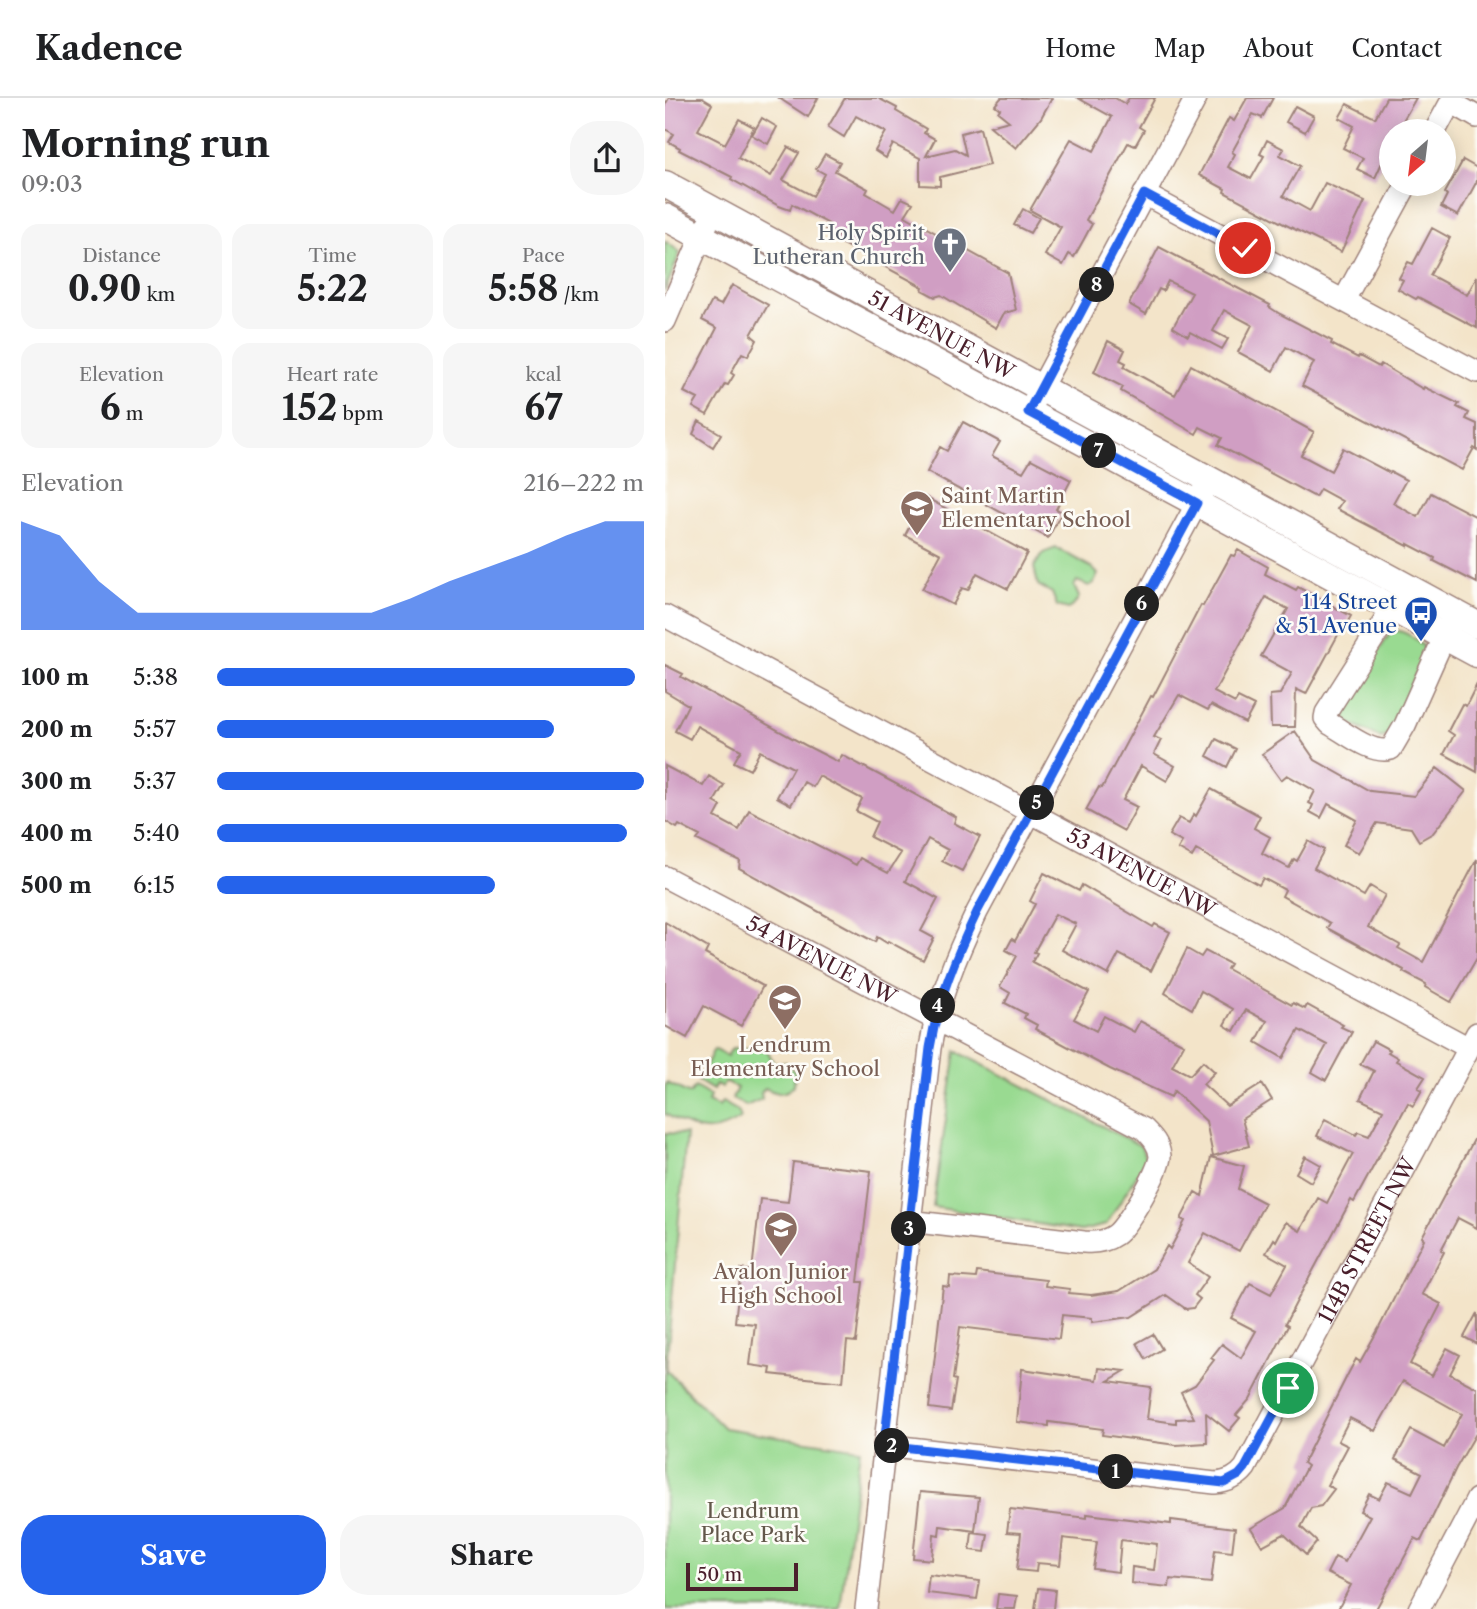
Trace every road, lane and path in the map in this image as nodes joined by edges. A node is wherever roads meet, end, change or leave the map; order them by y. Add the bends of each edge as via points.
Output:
1 (1196, 98) edge
2 (1452, 100) edge
3 (1477, 117) edge
4 (1442, 119) edge
5 (665, 184) edge
6 (1144, 194) junction
7 (1400, 196) edge
8 (713, 209) junction
9 (665, 217) edge
10 (702, 236) junction
11 (1344, 300) junction
12 (665, 321) edge
13 (1477, 372) edge
14 (1034, 401) junction
15 (1203, 492) junction
16 (1399, 597) junction
17 (665, 616) edge
18 (1459, 625) edge
19 (1477, 654) edge
20 (1032, 812) junction
21 (665, 877) edge
22 (935, 1020) junction
23 (1473, 1040) edge
24 (909, 1221) junction
25 (884, 1445) junction
26 (1477, 1499) edge
27 (866, 1609) edge
28 (1419, 1609) edge

1 - 6 street
2 - 3 street
2 - 4 street
5 - 8 main road, 51 AVENUE NW
6 - 11 street
6 - 14 street
7 - 11 street
8 - 10 street
8 - 14 main road, 51 AVENUE NW
9 - 10 main road, 51 AVENUE NW
10 - 12 street
10 - 14 main road, 51 AVENUE NW
11 - 13 street
14 - 15 main road, 51 AVENUE NW
15 - 16 main road, 51 AVENUE NW
15 - 20 street
16 - 18 main road, 51 AVENUE NW
16 - 18 street via 1325,718 1374,748 1391,749
17 - 20 street, 53 AVENUE NW
18 - 19 main road, 51 AVENUE NW
20 - 22 street via 965,938
20 - 23 street, 53 AVENUE NW
21 - 22 street, 54 AVENUE NW
22 - 24 street
22 - 24 street, 54 AVENUE NW via 1143,1129 1160,1153 1158,1167 1129,1221 1111,1238 1094,1243
23 - 25 street, 114B STREET NW via 1245,1468 1232,1479 1215,1483
24 - 25 street
25 - 27 street
26 - 28 street

